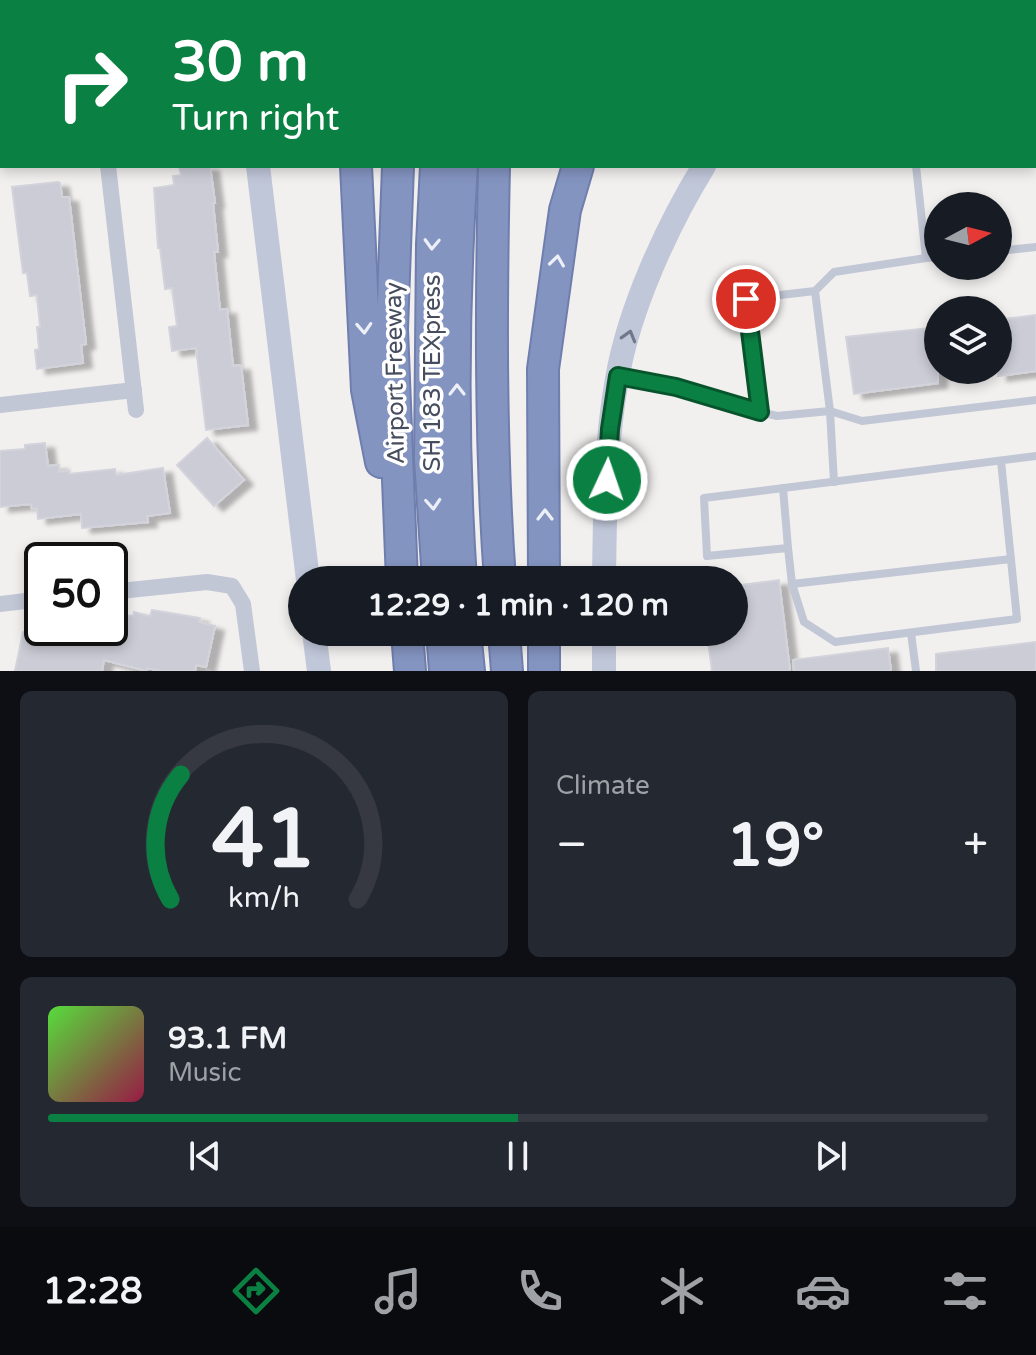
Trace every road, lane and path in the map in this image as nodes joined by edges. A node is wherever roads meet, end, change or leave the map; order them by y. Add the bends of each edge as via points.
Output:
1 (108, 168) edge
2 (258, 168) edge
3 (356, 168) edge
4 (398, 168) edge
5 (436, 168) edge
6 (462, 168) edge
7 (494, 168) edge
8 (577, 168) edge
9 (600, 168) edge
10 (703, 168) edge
11 (916, 168) edge
12 (565, 210) junction
13 (924, 240) edge
14 (1036, 247) edge
15 (1012, 250) edge
16 (924, 258) edge
17 (815, 291) junction
18 (618, 376) junction
19 (134, 390) junction
20 (1036, 400) edge
21 (0, 405) edge
22 (136, 410) dead end
23 (830, 411) junction
24 (760, 412) junction
25 (1036, 456) edge
26 (1001, 461) junction
27 (834, 482) junction
28 (783, 488) junction
29 (788, 548) junction
30 (1011, 559) junction
31 (306, 566) edge
32 (401, 566) edge
33 (402, 566) edge
34 (437, 566) edge
35 (461, 566) edge
36 (499, 566) edge
37 (544, 566) edge
38 (605, 566) edge
39 (792, 584) junction
40 (128, 590) edge
41 (24, 601) edge
42 (0, 604) edge
43 (911, 633) junction
44 (316, 646) edge
45 (408, 646) edge
46 (443, 646) edge
47 (466, 646) edge
48 (505, 646) edge
49 (544, 646) edge
50 (604, 646) edge
51 (252, 671) edge
52 (319, 671) edge
53 (410, 671) edge
54 (445, 671) edge
55 (469, 671) edge
56 (507, 671) edge
57 (544, 671) edge
58 (604, 671) edge
59 (916, 671) edge

1 - 19 street
2 - 31 main road
3 -> 32 highway via 367,390
4 - 33 highway, Airport Freeway via 392,329
5 -> 34 highway, SH 183 TEXpress via 430,459
35 -> 6 highway, SH 183 TEXpress via 456,429
7 - 36 highway via 492,458
8 - 12 highway
9 - 12 highway via 590,187
18 -> 10 main road via 663,240
11 - 13 lane
37 -> 12 highway via 543,369
14 - 15 lane
16 - 17 lane via 834,272
17 - 23 lane
17 - 24 lane via 746,299
18 - 24 lane
18 - 38 main road via 610,429
19 - 21 street
19 - 22 street
20 - 23 lane via 862,421
23 - 24 lane via 777,416
23 - 27 lane
25 - 26 lane
26 - 27 lane
26 - 30 lane
27 - 28 lane
28 - 29 lane
28 - 29 lane via 704,498 707,556
29 - 39 lane
30 - 39 lane
30 - 43 lane via 1017,619
39 - 43 lane via 804,622 835,642
40 - 51 street via 207,582 232,586 243,604
41 - 42 street
43 - 59 lane
44 - 52 main road
45 - 53 highway
46 - 54 highway
47 - 55 highway
48 - 56 highway
49 - 57 highway
50 - 58 main road

